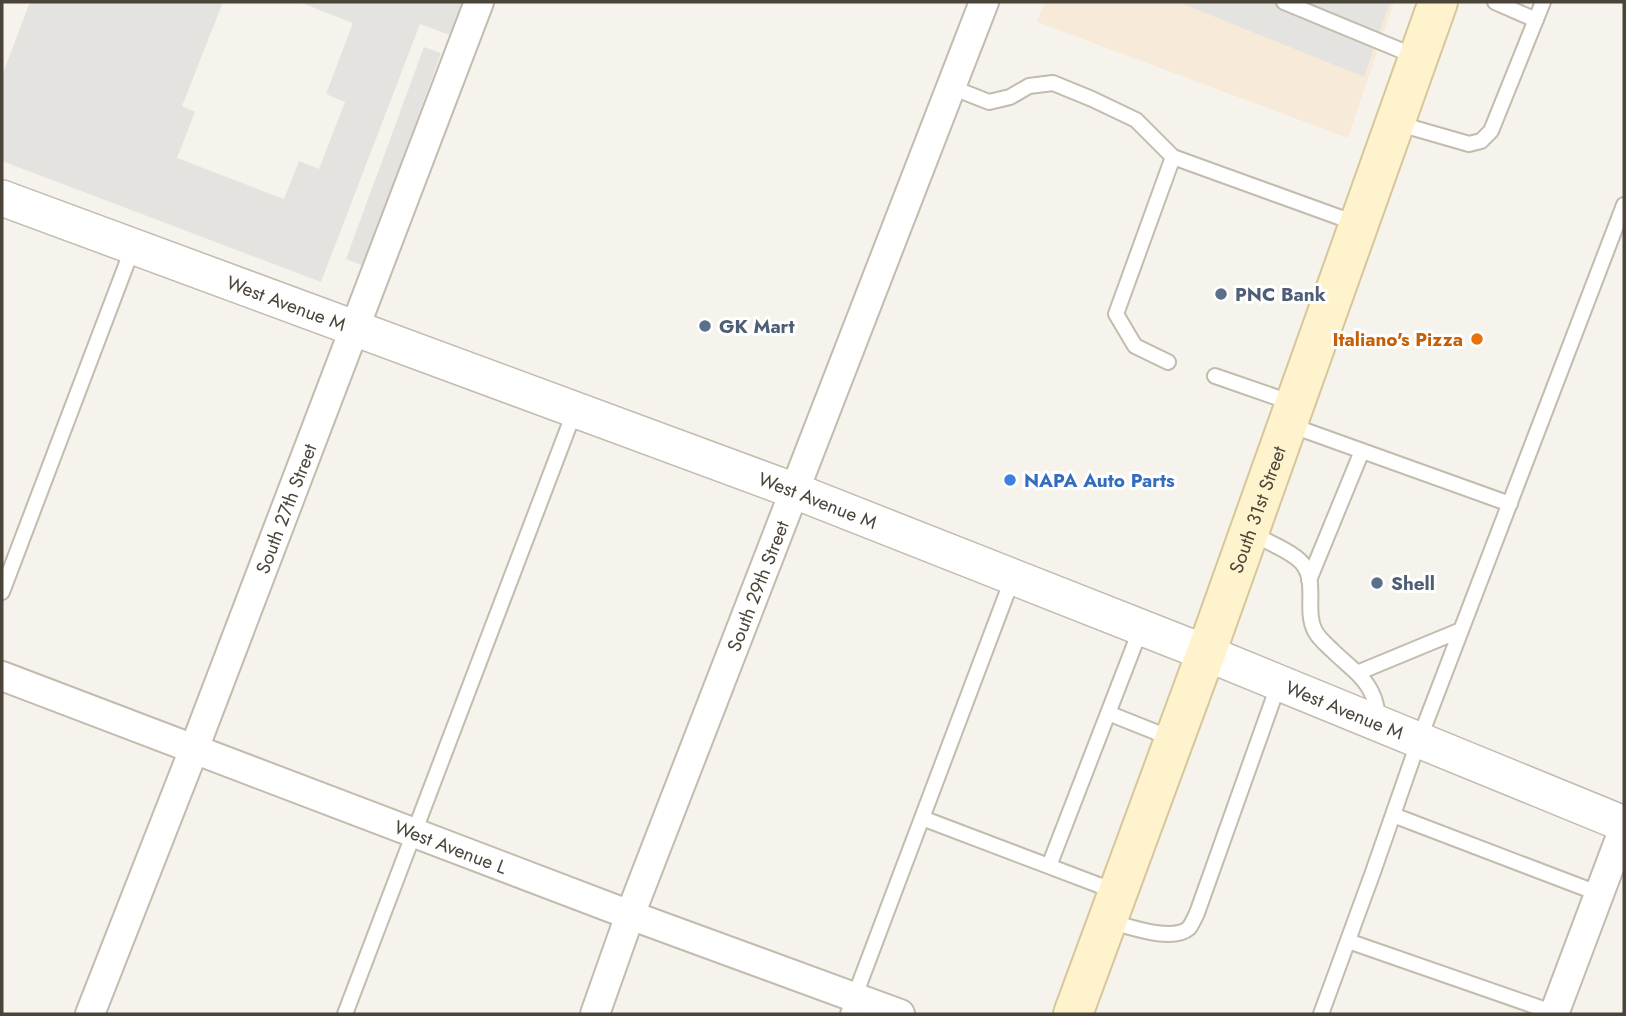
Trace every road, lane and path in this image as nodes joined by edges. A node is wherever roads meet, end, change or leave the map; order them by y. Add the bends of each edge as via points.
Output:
1 (479, 2) edge
2 (984, 2) edge
3 (1284, 2) edge
4 (1438, 2) edge
5 (1495, 2) edge
6 (1543, 2) edge
7 (1536, 20) junction
8 (1418, 58) junction
9 (951, 87) junction
10 (1395, 123) junction
11 (1173, 157) junction
12 (2, 198) edge
13 (1624, 205) edge
14 (1359, 224) junction
15 (133, 247) junction
16 (353, 329) junction
17 (1168, 362) dead end
18 (1215, 376) dead end
19 (575, 410) junction
20 (1291, 414) junction
21 (1362, 451) junction
22 (795, 491) junction
23 (1510, 504) junction
24 (1249, 532) junction
25 (1013, 577) junction
26 (1309, 580) junction
27 (2, 592) edge
28 (1141, 628) junction
29 (1461, 630) junction
30 (1206, 653) junction
31 (1357, 673) junction
32 (2, 676) edge
33 (1279, 683) junction
34 (1108, 713) junction
35 (1379, 724) junction
36 (1174, 739) junction
37 (1419, 740) junction
38 (194, 749) junction
39 (1393, 815) junction
40 (922, 818) junction
41 (1624, 826) edge
42 (414, 833) junction
43 (1049, 866) junction
44 (1600, 894) junction
45 (1113, 906) junction
46 (630, 915) junction
47 (1348, 940) junction
48 (851, 1006) edge
49 (90, 1014) edge
50 (345, 1014) edge
51 (595, 1014) edge
52 (901, 1014) edge
53 (1073, 1014) edge
54 (1321, 1014) edge
55 (1555, 1014) edge

1 - 16 street, South 27th Street
2 - 9 street, South 29th Street
3 - 8 lane
4 - 8 main road, South 31st Street
5 - 7 lane
6 - 7 lane
7 - 10 lane via 1491,131 1481,141 1469,144
8 - 10 main road, South 31st Street
9 - 11 lane via 989,102 1029,86 1053,83 1136,120
9 - 22 street, South 29th Street
10 - 14 main road, South 31st Street
11 - 14 lane
11 - 17 lane via 1116,314 1135,346
12 - 15 street, West Avenue M
13 - 23 lane
14 - 20 main road, South 31st Street
15 - 16 street, West Avenue M
15 - 27 lane
16 - 19 street, West Avenue M
16 - 38 street, South 27th Street
18 - 20 lane
19 - 22 street, West Avenue M
19 - 42 lane
20 - 21 lane
20 - 24 main road, South 31st Street
21 - 23 lane
21 - 26 lane
22 - 25 street, West Avenue M
22 - 46 street, South 29th Street
23 - 29 lane
24 - 26 lane via 1301,561
24 - 30 main road, South 31st Street
25 - 28 street, West Avenue M
25 - 40 lane
26 - 31 lane via 1315,631
28 - 30 street, West Avenue M
28 - 34 lane
29 - 31 lane
29 - 37 lane
30 - 33 street, West Avenue M
30 - 36 main road, South 31st Street
31 - 35 lane via 1373,695
32 - 38 street, West Avenue L
33 - 35 street, West Avenue M
33 - 45 lane via 1190,927 1162,934
34 - 36 lane
34 - 43 lane
35 - 37 street, West Avenue M
36 - 45 main road, South 31st Street
37 - 39 lane
37 - 41 street, West Avenue M
38 - 42 street, West Avenue L
38 - 49 street, South 27th Street
39 - 44 lane
39 - 47 lane
40 - 43 lane
40 - 48 lane
41 - 44 street
42 - 46 street, West Avenue L
42 - 50 lane
43 - 45 lane
44 - 55 street
45 - 53 main road, South 31st Street
46 - 48 street, West Avenue L
46 - 51 street, South 29th Street
47 - 54 lane
47 - 55 lane
48 - 52 street, West Avenue L

